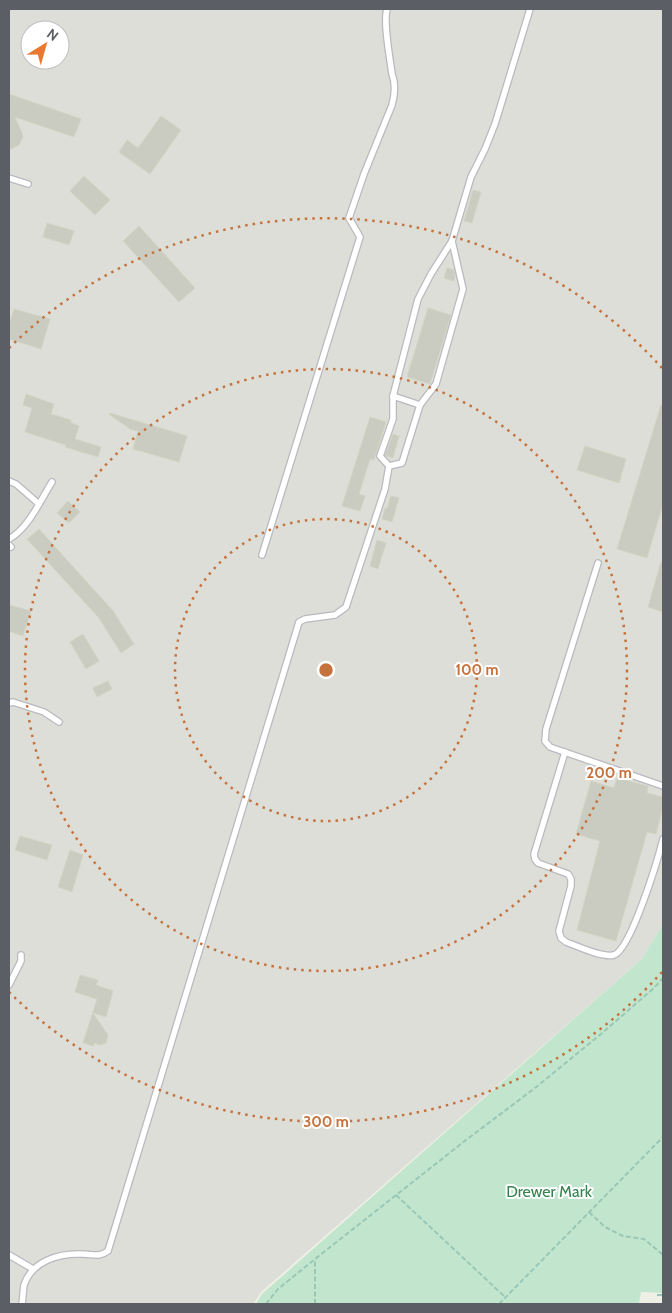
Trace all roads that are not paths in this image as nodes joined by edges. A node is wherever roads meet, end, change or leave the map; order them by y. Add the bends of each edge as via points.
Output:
1 (386, 9) edge
2 (530, 9) edge
3 (9, 178) edge
4 (28, 184) dead end
5 (452, 241) junction
6 (393, 396) junction
7 (420, 405) junction
8 (389, 466) junction
9 (9, 480) edge
10 (52, 482) dead end
11 (39, 504) junction
12 (9, 539) edge
13 (262, 556) dead end
14 (598, 563) dead end
15 (9, 703) edge
16 (59, 722) dead end
17 (565, 752) junction
18 (663, 786) edge
19 (663, 839) edge
20 (21, 955) dead end
21 (9, 984) edge
22 (9, 1255) edge
23 (33, 1269) junction
24 (22, 1304) edge

1 - 13 lane via 395,93 350,218 360,237
2 - 5 lane via 494,124 471,177
3 - 4 lane
5 - 6 lane via 418,299
5 - 7 lane via 463,289 436,384
6 - 7 lane
6 - 8 lane via 393,419 380,456
7 - 8 lane via 402,463
8 - 23 lane via 385,489 346,606 335,615 299,622 108,1251 102,1256 65,1254 46,1260
9 - 11 lane
10 - 11 lane
11 - 12 lane via 24,526
14 - 17 lane via 546,729 547,744
15 - 16 lane via 44,712
17 - 18 lane
17 - 19 lane via 534,854 538,863 568,874 571,879 559,931 561,938 605,955 614,955 622,948 632,930
20 - 21 lane
22 - 23 lane
23 - 24 lane via 24,1285

